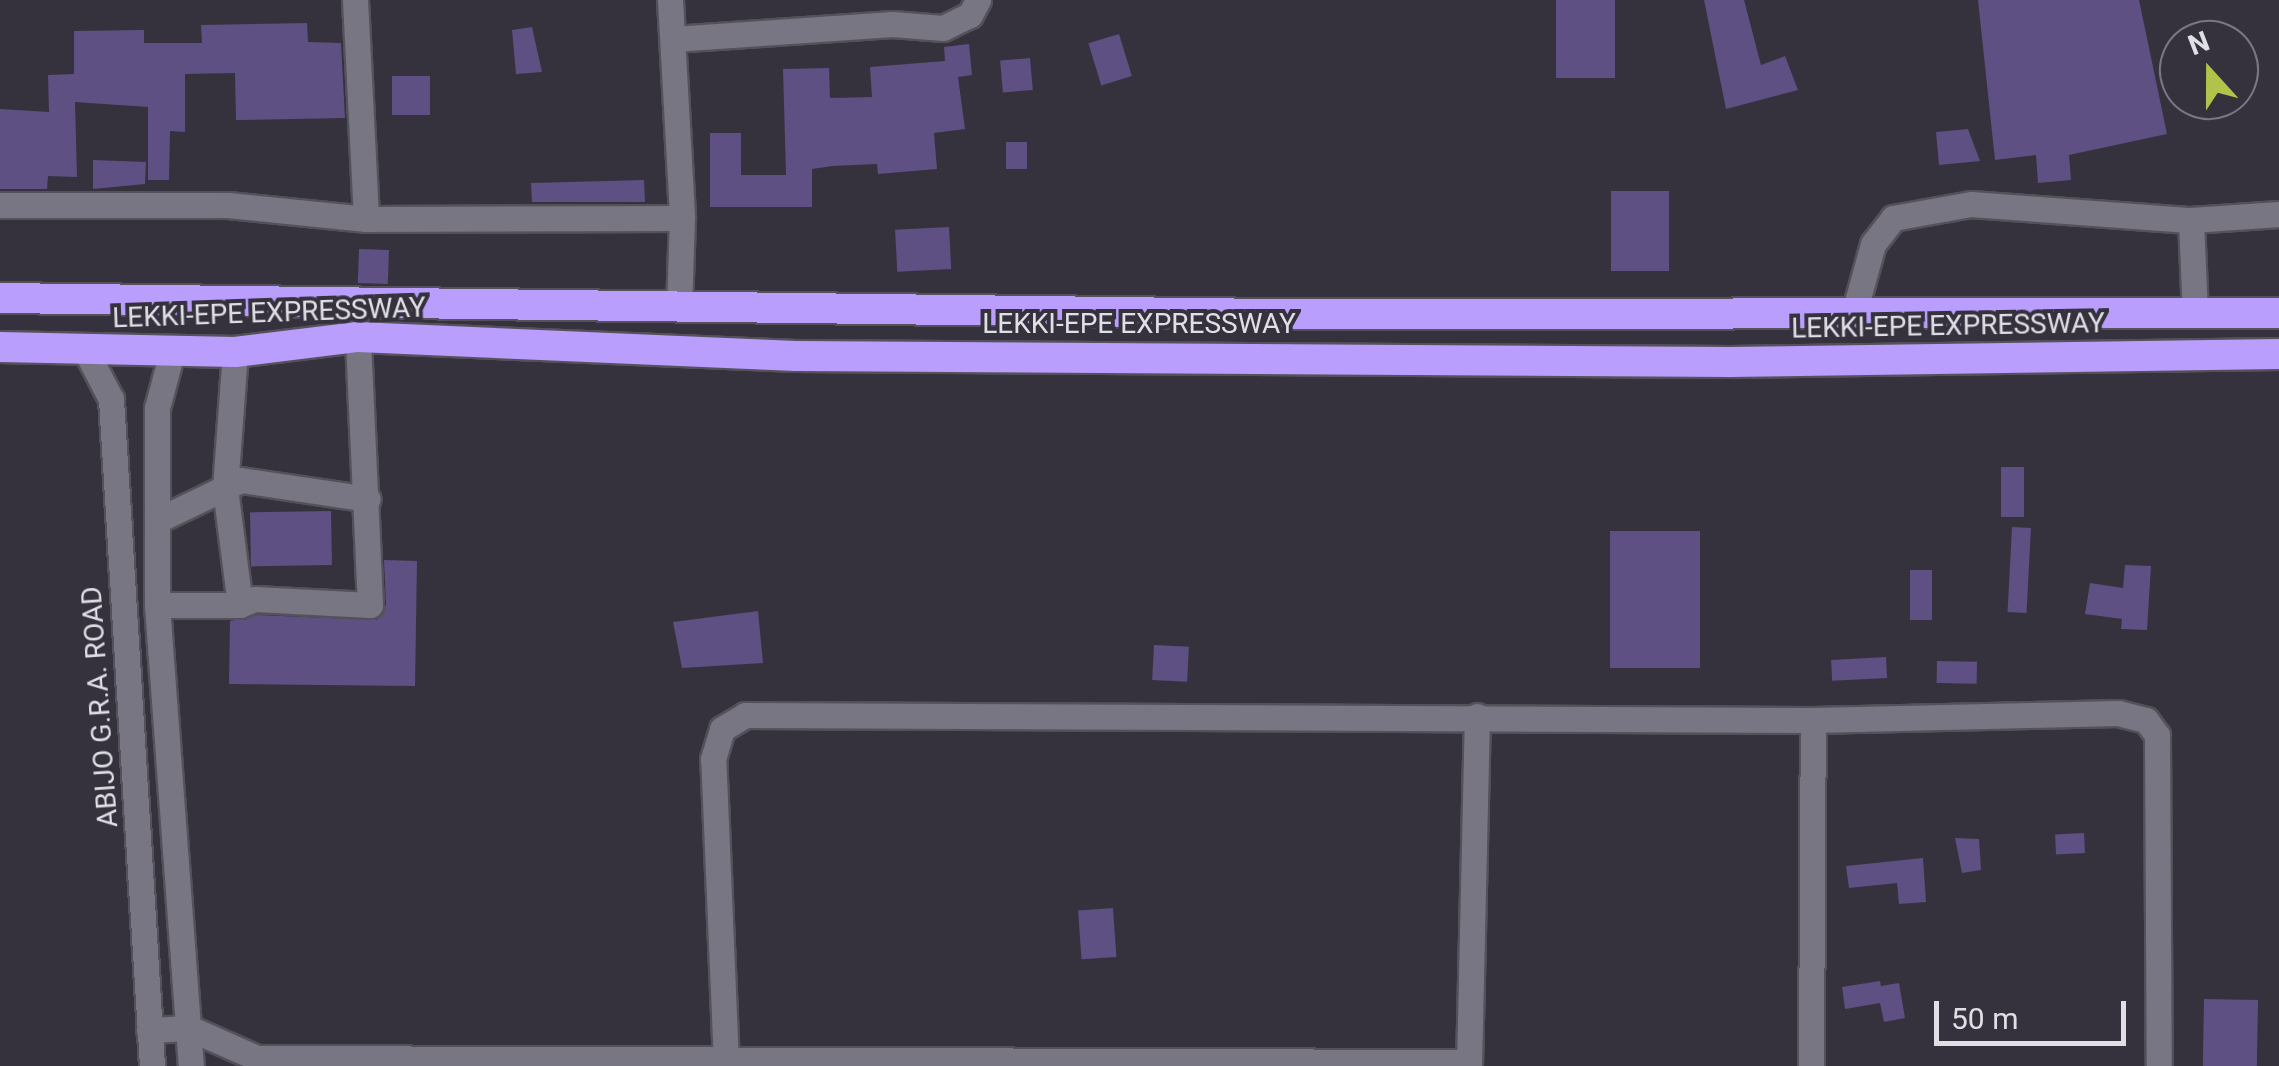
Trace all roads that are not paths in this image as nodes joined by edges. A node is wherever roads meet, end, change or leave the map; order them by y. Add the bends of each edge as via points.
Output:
1 (355, 0) edge
2 (670, 0) edge
3 (978, 0) edge
4 (672, 38) junction
5 (0, 206) edge
6 (2279, 214) edge
7 (682, 218) junction
8 (366, 219) junction
9 (2191, 220) junction
10 (0, 298) edge
11 (680, 307) junction
12 (1343, 312) junction
13 (2279, 312) edge
14 (1854, 313) junction
15 (2196, 314) junction
16 (358, 337) junction
17 (0, 347) edge
18 (173, 348) junction
19 (86, 350) junction
20 (235, 352) junction
21 (2279, 354) edge
22 (1344, 357) junction
23 (233, 484) junction
24 (368, 498) junction
25 (158, 520) junction
26 (248, 602) junction
27 (157, 605) junction
28 (1477, 716) junction
29 (1813, 720) junction
30 (189, 1028) junction
31 (150, 1030) junction
32 (251, 1062) edge
33 (726, 1063) junction
34 (1469, 1064) edge
35 (896, 1065) edge
36 (152, 1066) edge
37 (191, 1066) edge
38 (1811, 1066) edge
39 (2159, 1066) edge

1 - 8 street
2 - 4 street
3 - 4 street via 970,15 943,28 892,24
4 - 7 street
5 - 8 street via 228,205
6 - 9 street
7 - 8 street
7 - 11 street
9 - 14 street via 1970,204 1894,218 1872,244
9 - 15 street
10 - 11 highway, LEKKI-EPE EXPRESSWAY
11 - 12 highway, LEKKI-EPE EXPRESSWAY
12 - 14 highway, LEKKI-EPE EXPRESSWAY
12 - 22 highway
13 - 15 highway, LEKKI-EPE EXPRESSWAY
14 - 15 highway, LEKKI-EPE EXPRESSWAY
16 - 20 highway, LEKKI-EPE EXPRESSWAY
16 - 22 highway, LEKKI-EPE EXPRESSWAY via 796,356
16 - 24 street
17 - 19 highway, LEKKI-EPE EXPRESSWAY
18 - 19 highway, LEKKI-EPE EXPRESSWAY
18 - 20 highway, LEKKI-EPE EXPRESSWAY
18 - 25 street via 157,408
19 - 31 street, ABIJO G.R.A. ROAD via 110,399
20 - 23 street
21 - 22 highway, LEKKI-EPE EXPRESSWAY via 1730,362
23 - 24 street
23 - 25 street
23 - 26 street
24 - 26 street via 370,605
25 - 27 street
26 - 27 street
27 - 30 street
28 - 29 street
28 - 33 street via 745,715 722,729 714,759
28 - 34 street
29 - 38 street
29 - 39 street via 2118,713 2146,720 2156,735
30 - 31 street
30 - 32 street
30 - 37 street
31 - 36 street, ABIJO G.R.A. ROAD
32 - 33 street
33 - 35 street
34 - 35 street

